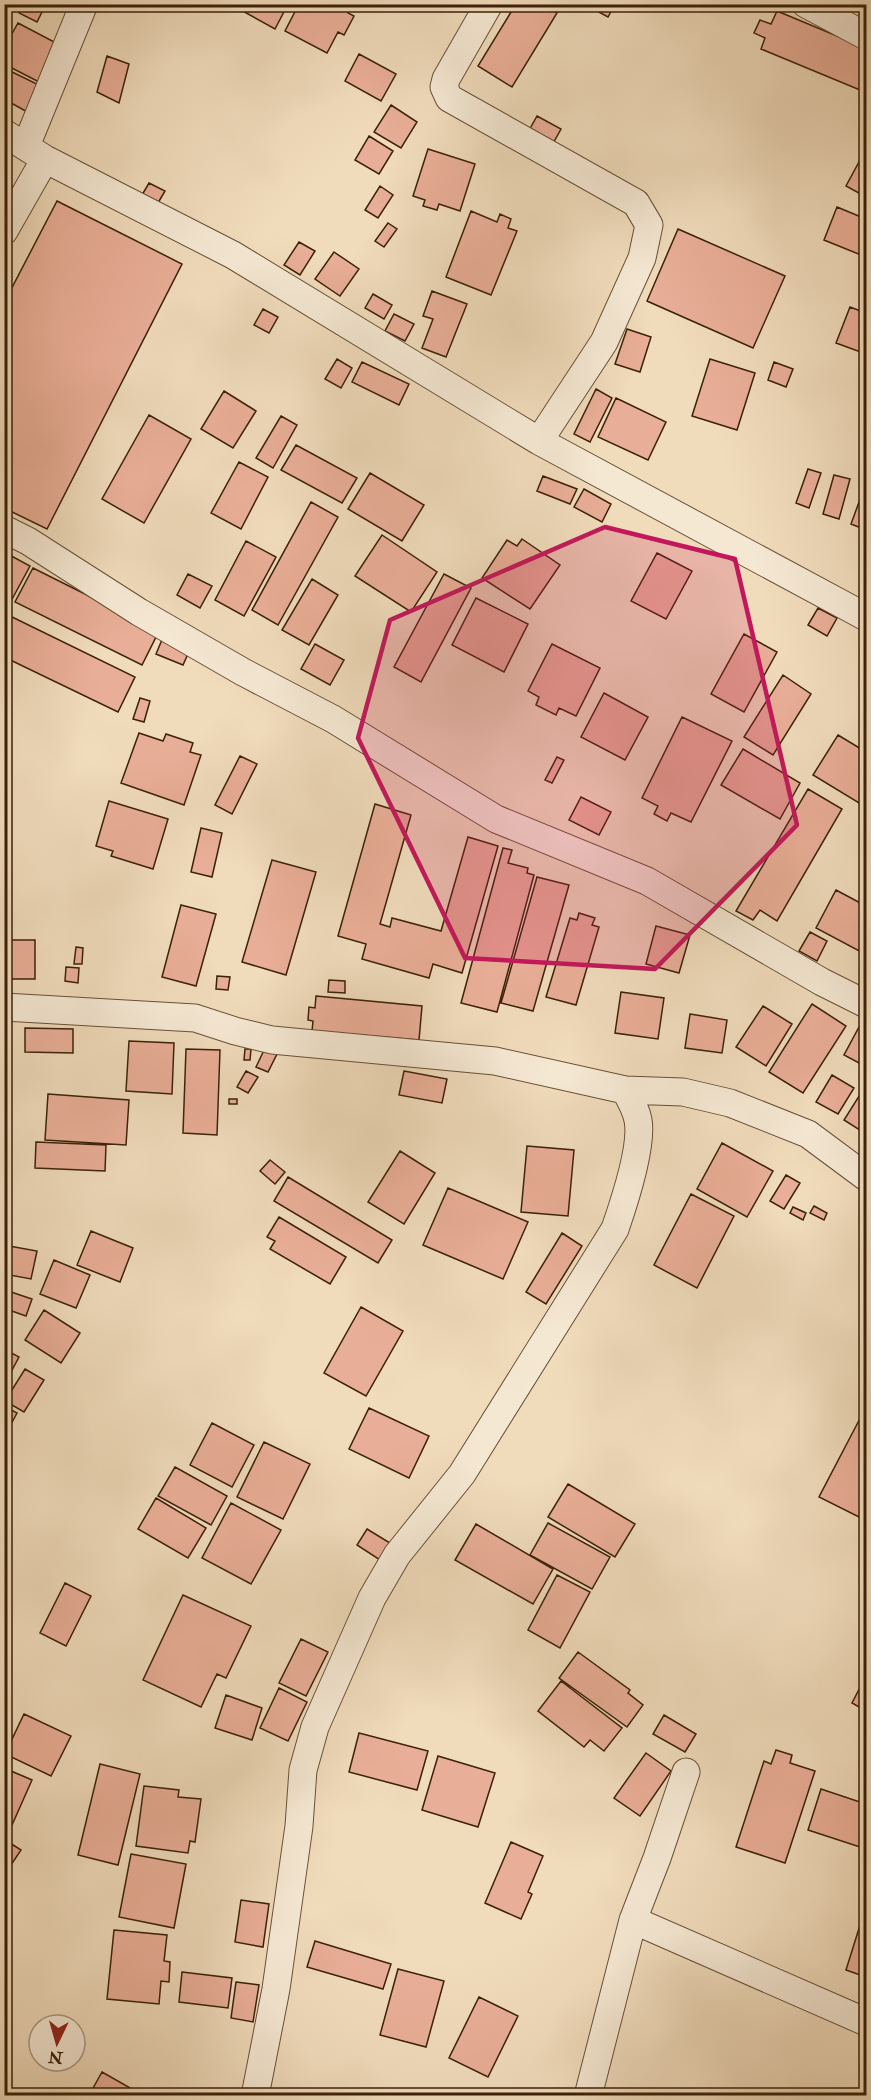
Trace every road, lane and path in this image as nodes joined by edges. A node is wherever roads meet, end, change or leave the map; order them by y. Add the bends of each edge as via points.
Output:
1 (84, 4) edge
2 (489, 4) edge
3 (807, 4) edge
4 (854, 22) edge
5 (25, 146) edge
6 (4, 231) edge
7 (539, 441) junction
8 (4, 529) edge
9 (867, 617) edge
10 (867, 1004) edge
11 (4, 1007) edge
12 (625, 1090) junction
13 (867, 1177) edge
14 (686, 1772) dead end
15 (633, 1920) junction
16 (867, 2022) edge
17 (255, 2096) edge
18 (588, 2096) edge

1 - 5 street
2 - 7 street via 446,79 444,87 449,98 636,203 649,225 642,258 604,342
3 - 4 street
5 - 6 street
5 - 7 street via 233,255
7 - 9 street
8 - 10 street via 139,612 333,719 496,819 647,882
11 - 12 street via 195,1018 272,1040 495,1061
12 - 13 street via 683,1092 730,1103 807,1134
12 - 17 street via 638,1121 638,1139 615,1229 462,1474 397,1556 372,1598 315,1727 303,1770 276,1989
14 - 15 street
15 - 16 street
15 - 18 street

